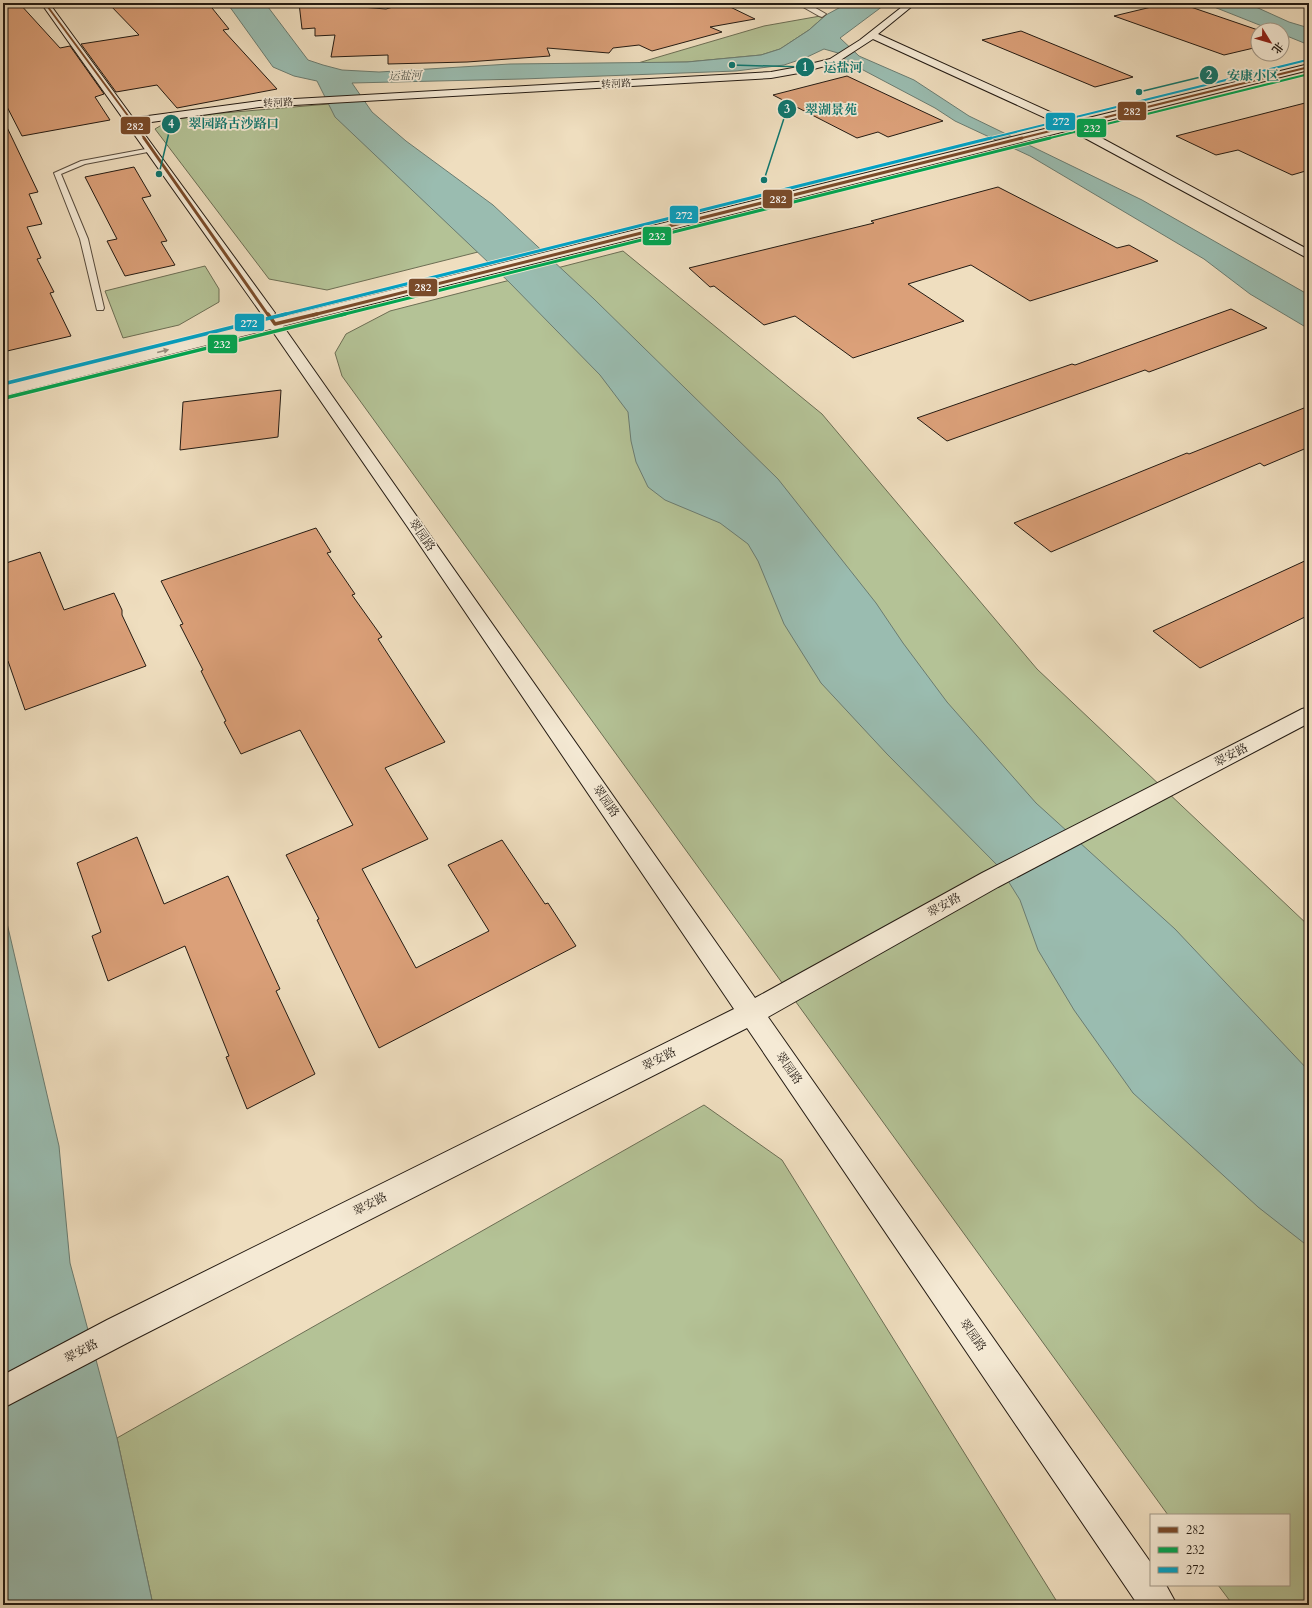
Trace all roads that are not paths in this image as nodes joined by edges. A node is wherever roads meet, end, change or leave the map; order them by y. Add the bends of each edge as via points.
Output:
1 (45, 3) edge
2 (800, 3) edge
3 (912, 3) edge
4 (822, 14) dead end
5 (872, 35) junction
6 (1309, 58) edge
7 (1309, 67) edge
8 (1058, 119) junction
9 (132, 121) junction
10 (1074, 126) junction
11 (151, 150) junction
12 (1309, 255) edge
13 (100, 308) dead end
14 (271, 318) junction
15 (3, 378) edge
16 (3, 392) edge
17 (1309, 714) edge
18 (751, 1012) junction
19 (3, 1392) edge
20 (1159, 1605) edge

1 - 9 street, 翠园路
2 - 4 street
3 - 5 street
5 - 8 street
5 - 9 street, 转河路 via 833,61 771,75 259,104
6 - 8 street
7 - 10 street
8 - 10 street
8 - 14 street via 456,266
9 - 11 street, 翠园路
10 - 12 street
10 - 14 street via 472,275
11 - 13 lane via 83,162 57,173 84,239
11 - 14 street, 翠园路
14 - 15 street
16 -> 14 street
14 - 18 street, 翠园路
17 - 18 street, 翠安路 via 990,880
18 - 19 street, 翠安路 via 118,1331
18 - 20 street, 翠园路

